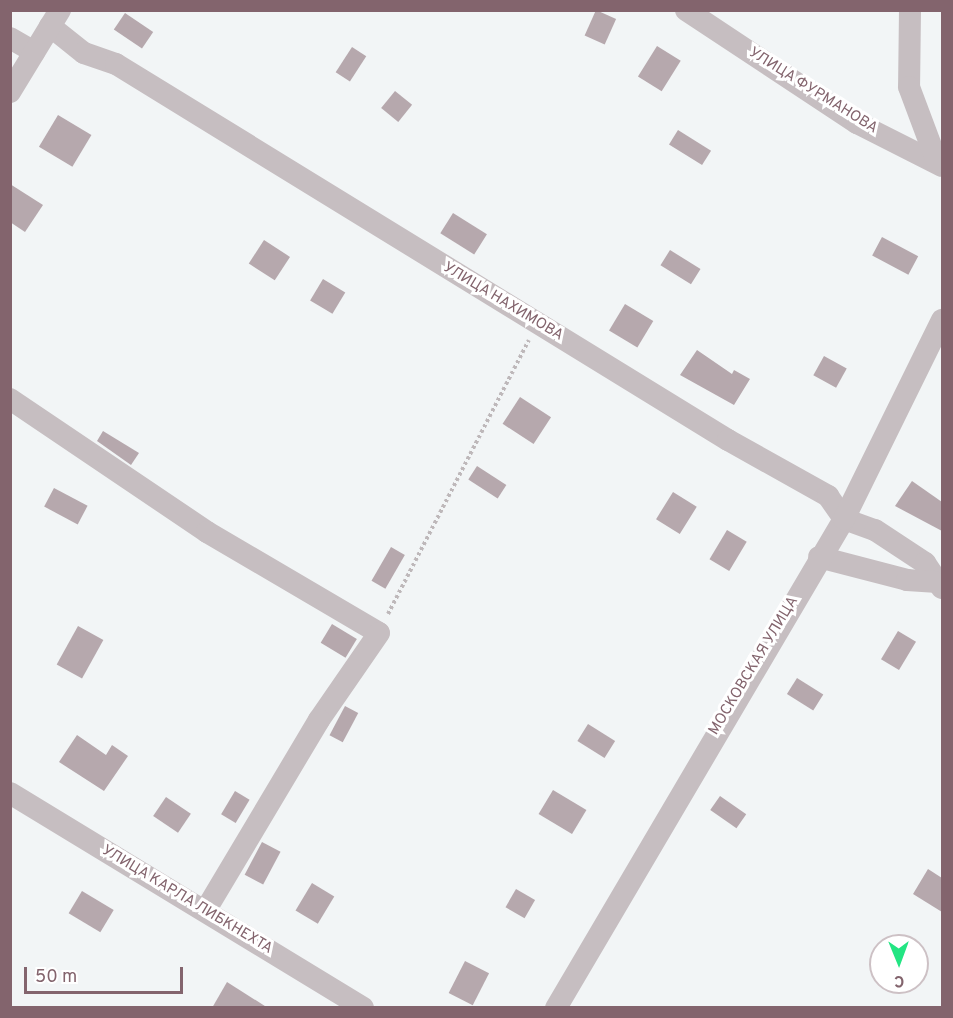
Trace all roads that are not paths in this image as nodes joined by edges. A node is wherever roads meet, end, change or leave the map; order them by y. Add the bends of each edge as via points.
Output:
1 (686, 10) edge
2 (910, 10) edge
3 (55, 18) edge
4 (10, 38) edge
5 (34, 52) junction
6 (10, 92) edge
7 (940, 164) edge
8 (942, 320) edge
9 (10, 399) edge
10 (844, 519) junction
11 (819, 557) junction
12 (938, 585) edge
13 (10, 793) edge
14 (205, 911) junction
15 (363, 1008) edge
16 (556, 1008) edge

1 - 7 street, УЛИЦА ФУРМАНОВА via 857,123
2 - 7 street via 909,87
3 - 5 street
3 - 10 street, УЛИЦА НАХИМОВА via 84,53 116,64 828,496
4 - 5 street
5 - 6 street
8 - 10 street, МОСКОВСКАЯ УЛИЦА
9 - 14 street via 207,532 379,633 319,720
10 - 11 street, МОСКОВСКАЯ УЛИЦА
10 - 12 street via 875,530 925,564
11 - 12 street
11 - 16 street, МОСКОВСКАЯ УЛИЦА
13 - 14 street, УЛИЦА КАРЛА ЛИБКНЕХТА
14 - 15 street, УЛИЦА КАРЛА ЛИБКНЕХТА

